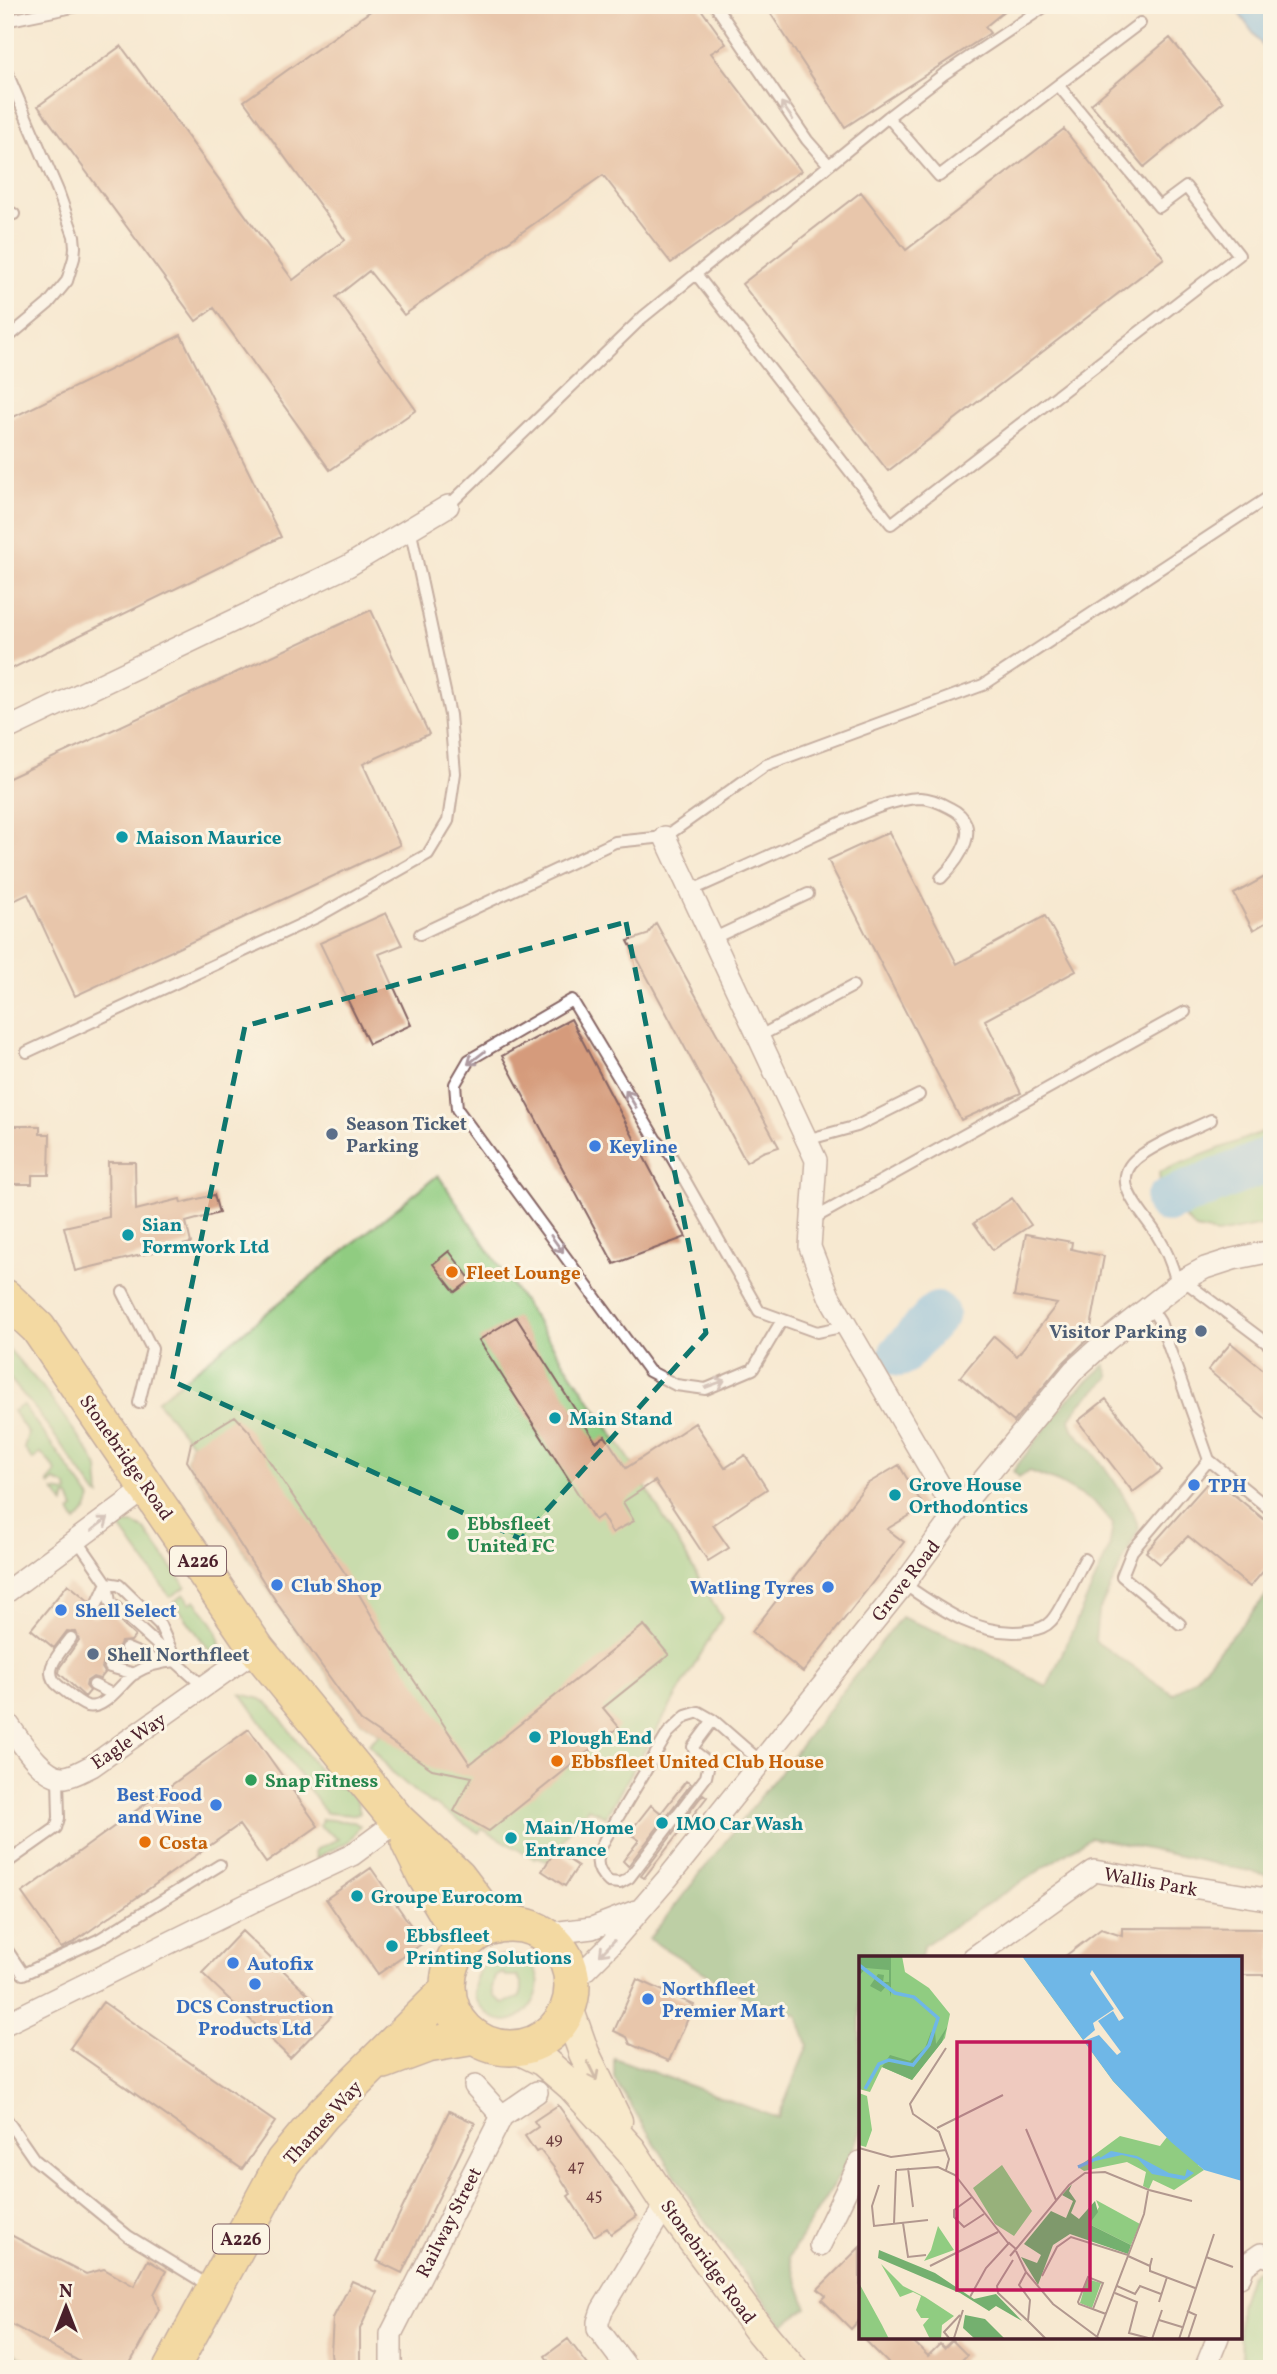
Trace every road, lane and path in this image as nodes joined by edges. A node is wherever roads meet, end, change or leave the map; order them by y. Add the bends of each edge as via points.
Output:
1 (83, 5) edge
2 (715, 5) edge
3 (1047, 5) edge
4 (5, 21) edge
5 (1140, 23) dead end
6 (5, 68) edge
7 (1058, 85) junction
8 (888, 117) junction
9 (829, 165) junction
10 (696, 274) junction
11 (5, 340) edge
12 (1272, 495) edge
13 (449, 506) joint
14 (410, 528) junction
15 (5, 730) edge
16 (665, 837) junction
17 (941, 878) dead end
18 (690, 891) junction
19 (808, 894) dead end
20 (420, 934) dead end
21 (712, 939) junction
22 (853, 986) dead end
23 (1185, 1012) dead end
24 (758, 1037) junction
25 (27, 1052) dead end
26 (919, 1095) dead end
27 (1211, 1120) dead end
28 (806, 1140) junction
29 (811, 1220) junction
30 (1272, 1251) edge
31 (1180, 1282) junction
32 (123, 1292) dead end
33 (5, 1297) edge
34 (1149, 1306) junction
35 (782, 1320) junction
36 (846, 1326) junction
37 (1272, 1347) edge
38 (139, 1404) dead end
39 (1209, 1460) junction
40 (148, 1487) junction
41 (1272, 1511) edge
42 (956, 1513) junction
43 (78, 1541) junction
44 (1085, 1559) dead end
45 (107, 1583) junction
46 (904, 1584) junction
47 (5, 1593) edge
48 (95, 1609) dead end
49 (1180, 1624) dead end
50 (71, 1638) dead end
51 (125, 1648) dead end
52 (257, 1649) junction
53 (177, 1661) junction
54 (160, 1662) junction
55 (110, 1667) dead end
56 (135, 1674) junction
57 (94, 1685) dead end
58 (204, 1688) junction
59 (113, 1694) junction
60 (5, 1720) edge
61 (713, 1720) junction
62 (760, 1761) junction
63 (58, 1777) junction
64 (398, 1821) junction
65 (5, 1864) edge
66 (220, 1865) dead end
67 (1272, 1900) edge
68 (642, 1909) junction
69 (495, 1926) junction
70 (544, 1934) junction
71 (465, 1944) junction
72 (5, 1947) edge
73 (976, 1956) edge
74 (448, 1990) junction
75 (570, 1997) junction
76 (5, 2024) edge
77 (475, 2037) junction
78 (516, 2048) junction
79 (377, 2063) junction
80 (474, 2086) dead end
81 (537, 2092) dead end
82 (502, 2116) junction
83 (5, 2117) edge
84 (631, 2150) junction
85 (859, 2164) edge
86 (666, 2204) junction
87 (820, 2245) dead end
88 (1272, 2258) edge
89 (1242, 2272) edge
90 (214, 2288) junction
91 (1217, 2339) edge
92 (170, 2369) edge
93 (391, 2369) edge
94 (628, 2369) edge
95 (792, 2369) edge
96 (1205, 2369) edge

1 - 4 lane
9 -> 2 lane via 807,141
3 - 8 lane
5 - 7 lane
6 - 11 lane via 58,191 75,247 67,281
7 - 8 lane via 939,176
7 - 10 lane via 1159,207 1186,187 1239,255 891,524
8 - 9 lane
9 - 10 lane
10 - 13 lane via 643,317
12 - 16 lane via 983,685 766,765
13 - 14 street
14 - 15 street via 348,566
14 - 25 lane via 450,715 455,774 449,821 428,854 317,917
16 - 18 street
16 - 20 lane via 615,842
17 - 18 lane via 960,856 968,834 958,811 919,798 855,817
18 - 21 street
19 - 21 lane
21 - 24 street
22 - 24 lane
23 - 29 lane
24 - 28 street
26 - 28 lane via 857,1126
27 - 31 lane via 1141,1154 1125,1180 1130,1198 1157,1236
28 - 29 street via 816,1160
29 - 36 street via 810,1247
30 - 31 street, Grove Road via 1205,1268
31 - 34 street, Grove Road
31 - 37 lane
32 - 38 lane via 152,1349
33 - 40 main road, Stonebridge Road / A226 via 38,1328
34 - 39 lane via 1160,1322
34 - 42 street, Grove Road via 1074,1370
35 -> 35 lane via 759,1311 670,1154 656,1140 572,1000 469,1060 455,1084 457,1109 649,1371 676,1385 706,1389 753,1369
35 - 36 lane via 817,1332
36 - 42 street
39 - 41 lane
39 - 49 lane via 1132,1551 1122,1576
43 -> 40 street
40 - 52 main road, Stonebridge Road / A226
42 - 46 street, Grove Road
43 - 45 lane
43 - 47 street
44 - 46 lane via 1052,1621 1038,1630 1017,1633 982,1629
45 - 48 lane
45 - 53 lane via 110,1602
45 - 53 lane via 119,1585 160,1625
46 - 62 street, Grove Road
50 - 59 lane via 61,1660 49,1672 53,1682 85,1705 102,1703
51 - 54 lane
52 - 58 street, Eagle Way
52 - 64 main road, Stonebridge Road / A226
53 - 54 lane
53 - 58 lane
54 - 56 lane
55 - 56 lane
56 - 59 lane
57 - 59 lane
58 - 63 street, Eagle Way via 92,1766
60 - 63 street via 37,1764
61 - 61 lane via 699,1712 686,1716 668,1733 597,1857 597,1867 609,1882 629,1878 706,1777 709,1763 693,1747
61 - 62 lane
62 - 68 street, Grove Road
63 - 65 lane via 56,1828
64 - 69 main road, Stonebridge Road / A226 via 458,1877
64 - 71 main road, Stonebridge Road / A226
64 - 76 street via 352,1855
66 - 72 lane via 98,1940 23,1974
67 - 73 street, Wallis Park via 1094,1871
68 - 70 street via 593,1928
68 -> 75 street, Grove Road via 580,1975
69 - 70 main road via 517,1924
69 - 71 main road
70 - 75 main road via 566,1959
71 - 74 main road, A226 via 452,1965
74 - 77 main road via 461,2025
74 - 79 main road, Thames Way / A226
75 - 78 main road via 553,2031 536,2043
75 -> 84 main road, Stonebridge Road via 583,2053
77 - 78 main road, A226 via 494,2046
77 - 79 main road, Thames Way / A226 via 427,2045
78 - 84 main road, Stonebridge Road via 543,2061 572,2086
79 - 90 main road, Thames Way / A226 via 322,2115 283,2162
80 - 82 street
81 - 82 street, Railway Street
82 - 93 street, Railway Street via 391,2334
83 - 90 lane via 34,2159 128,2236
84 - 86 main road, Stonebridge Road
85 - 87 street
86 - 94 street via 598,2322 598,2329
86 - 95 main road, Stonebridge Road
88 - 89 street via 1261,2254
90 - 92 main road, Thames Way / A226
91 - 96 street

